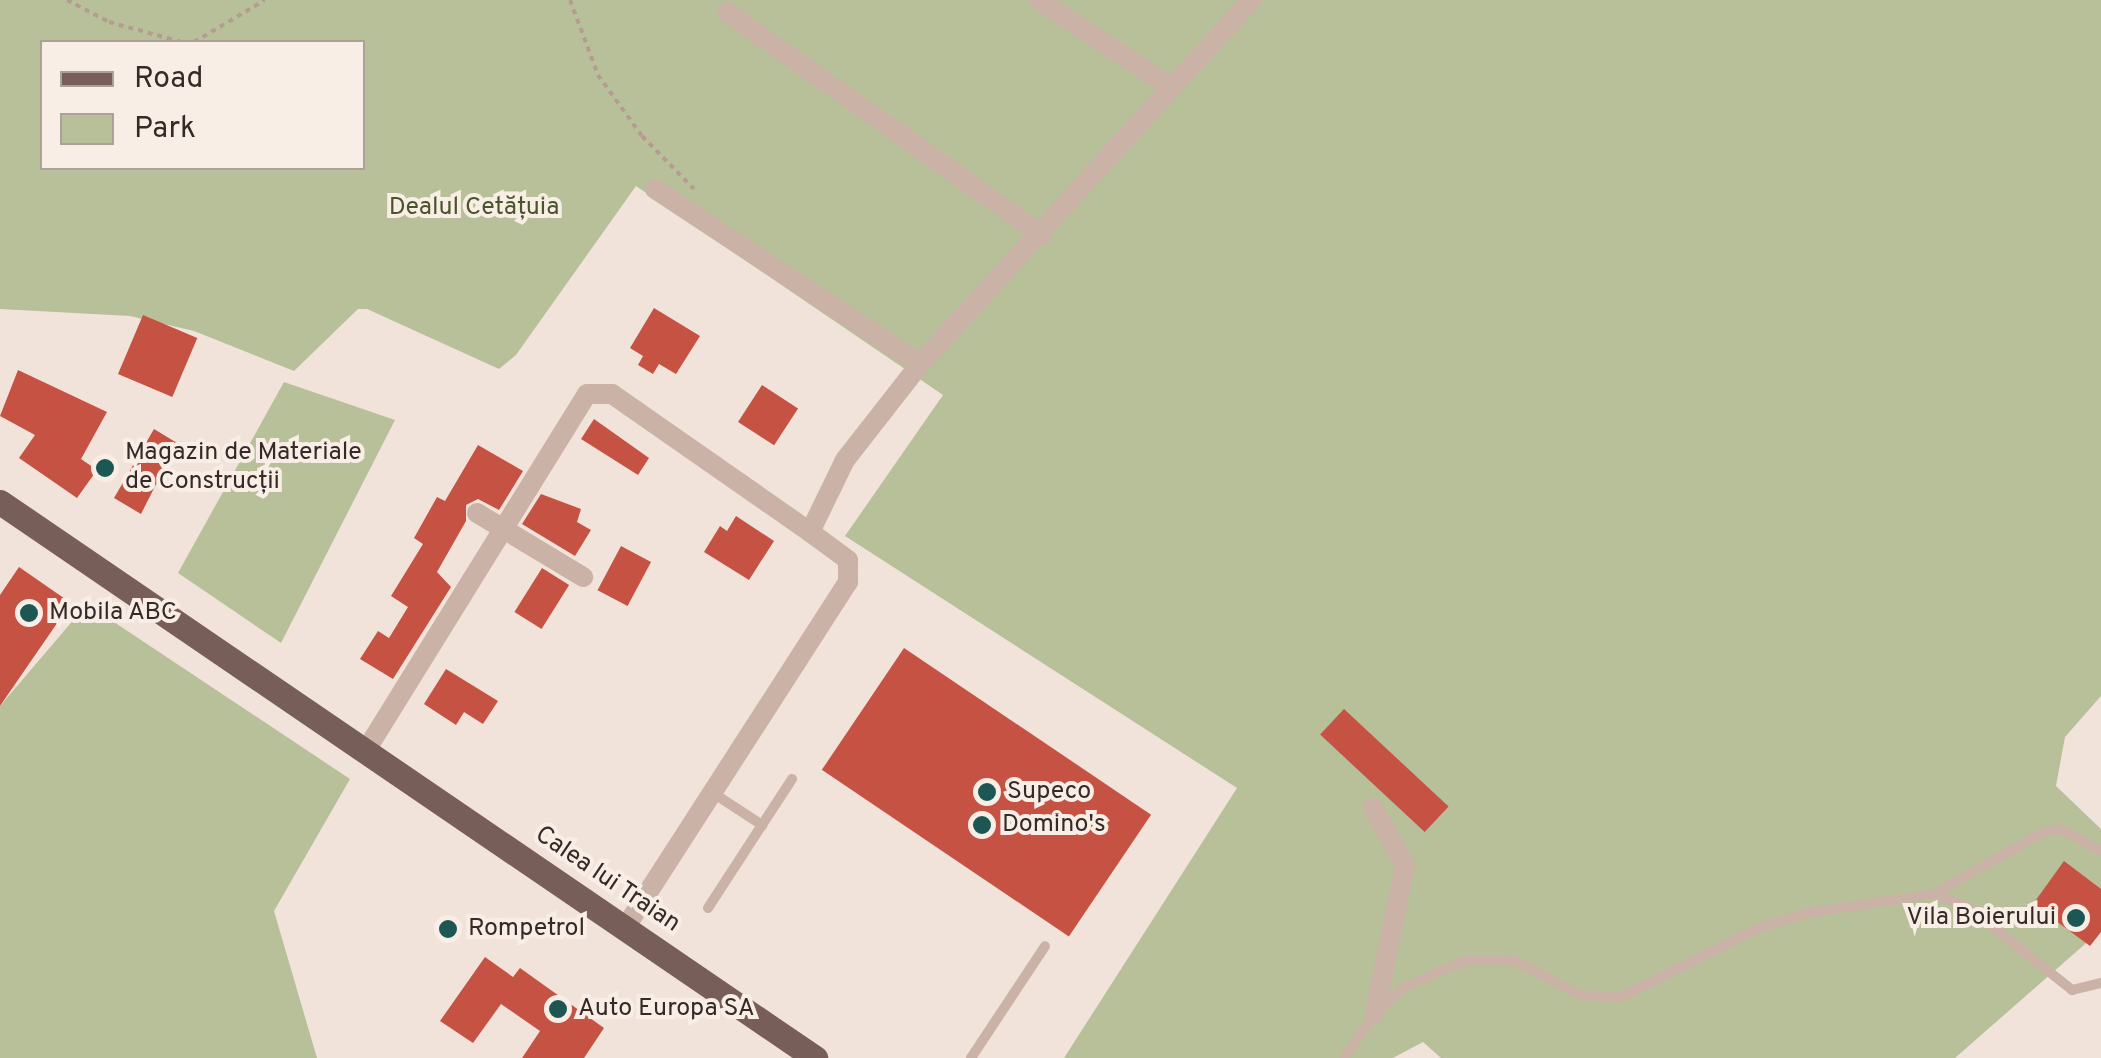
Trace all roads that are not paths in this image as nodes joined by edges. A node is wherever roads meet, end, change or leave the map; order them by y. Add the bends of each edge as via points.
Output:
1 (1039, 0) edge
2 (1250, 0) edge
3 (727, 12) dead end
4 (1172, 88) junction
5 (655, 188) dead end
6 (1042, 235) junction
7 (920, 364) junction
8 (0, 502) edge
9 (477, 513) dead end
10 (504, 530) junction
11 (810, 532) junction
12 (582, 577) dead end
13 (365, 752) junction
14 (792, 780) dead end
15 (713, 792) junction
16 (1372, 808) dead end
17 (762, 825) junction
18 (2101, 851) edge
19 (1934, 894) junction
20 (708, 908) dead end
21 (625, 928) junction
22 (1045, 946) dead end
23 (2101, 983) edge
24 (1375, 1013) junction
25 (814, 1058) edge
26 (971, 1058) edge
27 (1344, 1058) edge

1 - 4 street
2 - 4 street
3 - 6 street
4 - 6 street
5 - 7 street
6 - 7 street
7 - 11 street via 844,460
8 - 13 main road, Calea lui Traian
9 - 10 street
10 - 11 street via 578,402 599,392 612,394
10 - 12 street
10 - 13 street
11 - 15 street via 848,560 848,582
13 - 21 main road, Calea lui Traian
14 - 17 lane
15 - 17 lane
15 - 21 street
16 - 24 street via 1405,865
17 - 20 lane
18 - 19 lane via 2062,829 2043,832
19 - 23 lane via 1969,908 2072,990
19 - 24 lane via 1789,918 1621,998 1580,994 1536,969 1488,956 1432,970
21 - 25 main road, Calea lui Traian
22 - 26 lane
24 - 27 lane

